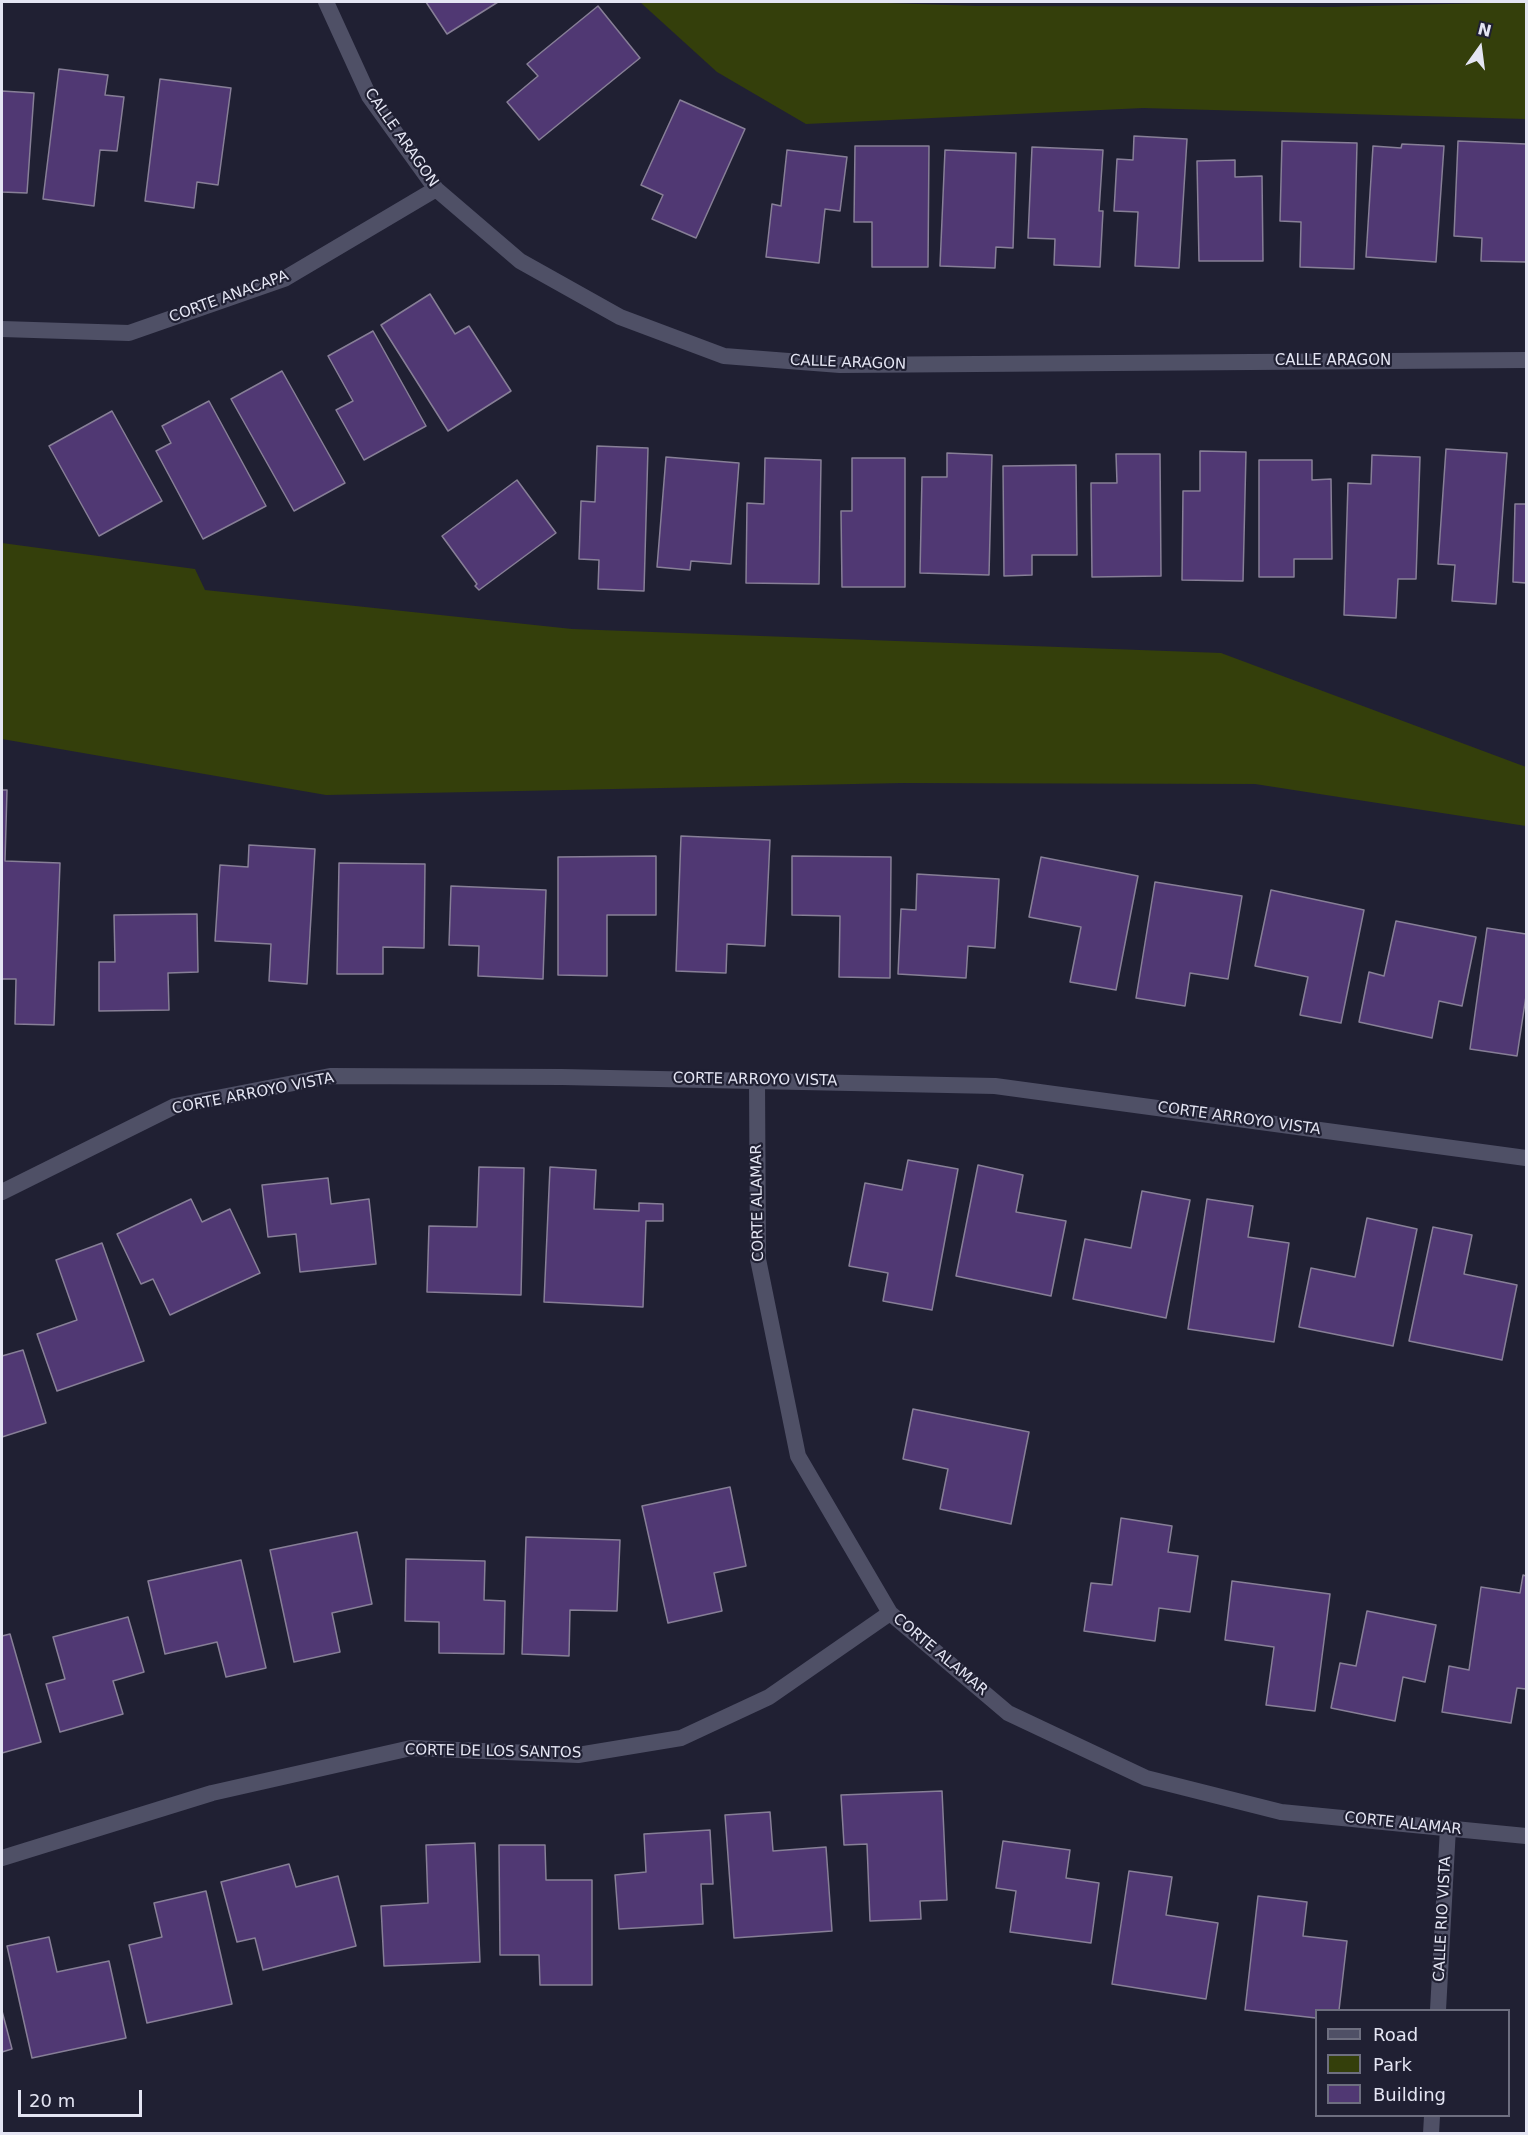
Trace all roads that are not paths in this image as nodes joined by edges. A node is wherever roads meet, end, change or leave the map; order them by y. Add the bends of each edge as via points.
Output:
1 (326, 2) edge
2 (436, 189) junction
3 (2, 329) edge
4 (1527, 360) edge
5 (757, 1080) junction
6 (1527, 1158) edge
7 (2, 1192) edge
8 (890, 1613) junction
9 (1448, 1828) junction
10 (1527, 1836) edge
11 (2, 1858) edge
12 (1438, 2009) edge
13 (1432, 2117) edge
14 (1431, 2133) edge

1 - 2 street, CALLE ARAGON via 369,96
2 - 3 street, CORTE ANACAPA via 284,279 129,333
2 - 4 street, CALLE ARAGON via 520,261 620,317 724,356 840,365
5 - 6 street, CORTE ARROYO VISTA via 995,1086
5 - 7 street, CORTE ARROYO VISTA via 330,1076 175,1106
5 - 8 street, CORTE ALAMAR via 758,1259 798,1456
8 - 9 street, CORTE ALAMAR via 1008,1713 1146,1778 1281,1812
8 - 11 street, CORTE DE LOS SANTOS via 769,1697 681,1738 578,1755 411,1748 212,1793
9 - 10 street, CORTE ALAMAR
9 - 12 street, CALLE RIO VISTA
13 - 14 street

